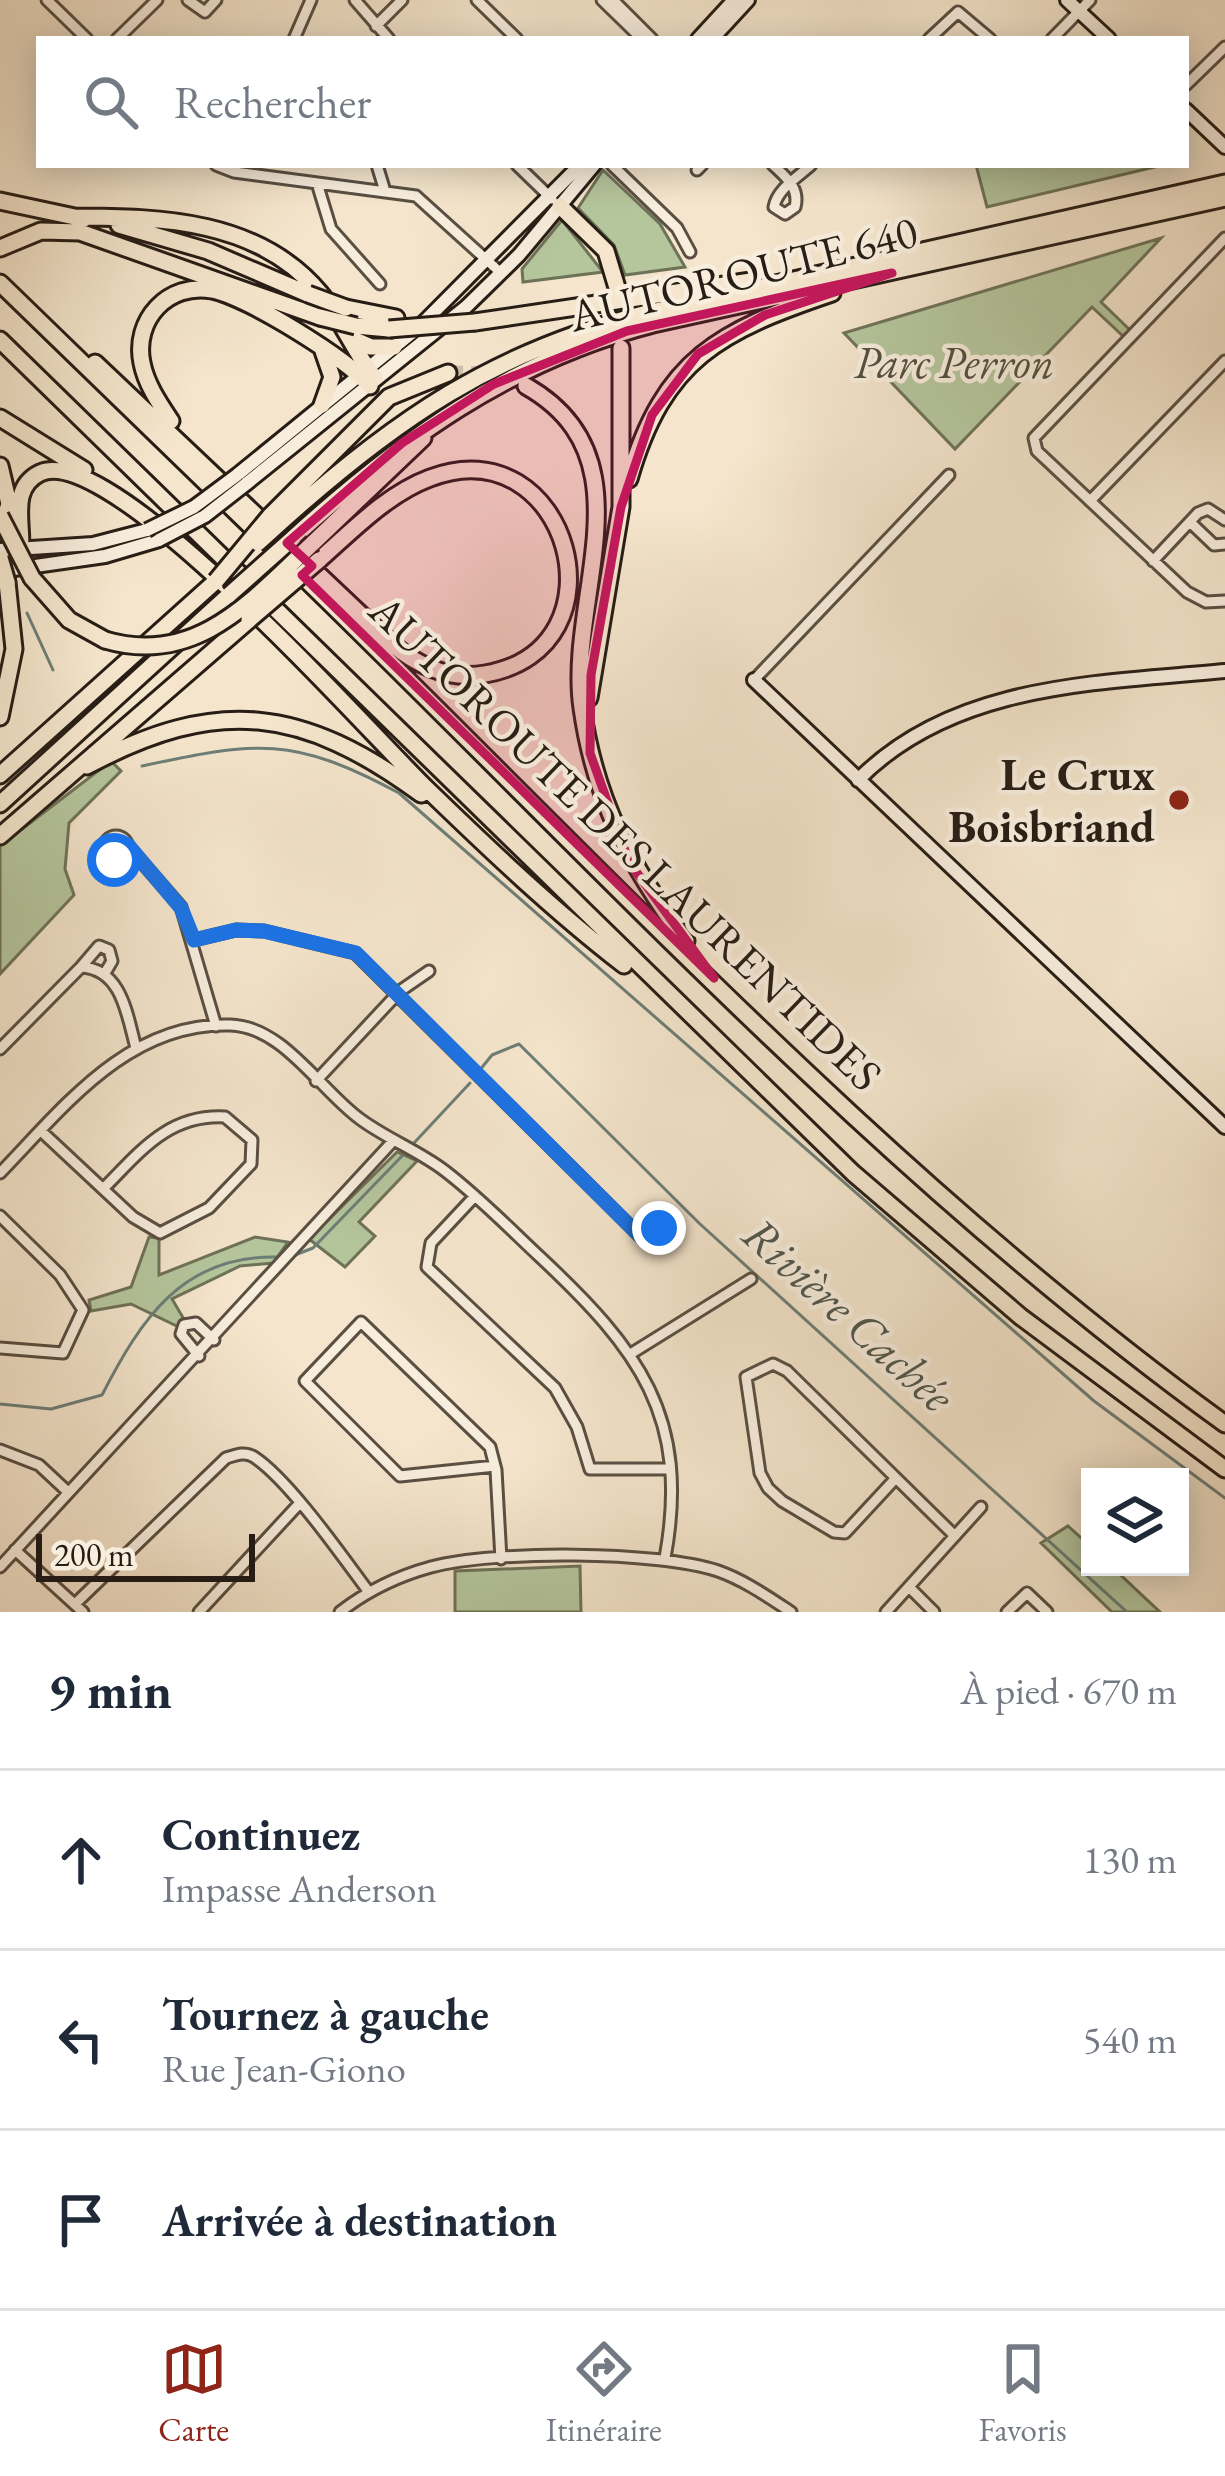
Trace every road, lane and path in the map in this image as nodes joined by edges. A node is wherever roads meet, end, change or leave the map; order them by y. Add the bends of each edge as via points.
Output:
1 (47, 0) edge
2 (157, 0) edge
3 (188, 0) edge
4 (216, 0) edge
5 (311, 0) edge
6 (355, 0) edge
7 (402, 0) edge
8 (477, 0) edge
9 (602, 0) edge
10 (614, 0) edge
11 (734, 0) edge
12 (748, 0) edge
13 (1067, 0) edge
14 (1090, 0) edge
15 (1079, 11) junction
16 (376, 26) junction
17 (84, 36) edge
18 (120, 36) edge
19 (295, 36) edge
20 (386, 36) edge
21 (514, 36) edge
22 (639, 36) edge
23 (649, 36) edge
24 (701, 36) edge
25 (715, 36) edge
26 (932, 36) edge
27 (986, 36) edge
28 (1055, 36) edge
29 (1106, 36) edge
30 (1222, 56) edge
31 (1189, 84) edge
32 (1189, 113) edge
33 (1225, 147) edge
34 (378, 168) edge
35 (520, 168) edge
36 (578, 168) edge
37 (591, 168) edge
38 (615, 168) edge
39 (776, 168) edge
40 (808, 168) edge
41 (236, 169) edge
42 (317, 183) junction
43 (1225, 183) edge
44 (384, 188) junction
45 (1225, 198) edge
46 (0, 201) edge
47 (555, 202) junction
48 (74, 218) junction
49 (1225, 238) edge
50 (0, 248) edge
51 (690, 251) dead end
52 (489, 261) junction
53 (501, 273) junction
54 (822, 273) junction
55 (892, 273) junction
56 (0, 283) edge
57 (380, 284) dead end
58 (618, 291) dead end
59 (32, 314) junction
60 (392, 324) junction
61 (353, 332) junction
62 (0, 340) edge
63 (394, 347) junction
64 (621, 347) dead end
65 (323, 351) junction
66 (1225, 361) edge
67 (448, 374) tunnel mouth
68 (369, 377) junction
69 (526, 386) dead end
70 (460, 403) junction
71 (322, 405) junction
72 (0, 418) edge
73 (185, 444) junction
74 (0, 466) edge
75 (949, 475) dead end
76 (242, 480) junction
77 (1090, 501) junction
78 (621, 507) junction
79 (0, 516) edge
80 (274, 520) junction
81 (1225, 520) edge
82 (1191, 523) junction
83 (0, 532) edge
84 (1225, 544) edge
85 (22, 549) junction
86 (216, 553) junction
87 (0, 556) edge
88 (1153, 561) junction
89 (3, 576) edge
90 (1225, 601) edge
91 (1225, 671) edge
92 (754, 680) joint
93 (0, 717) edge
94 (586, 731) junction
95 (87, 766) junction
96 (0, 775) edge
97 (858, 780) junction
98 (0, 804) edge
99 (464, 825) junction
100 (0, 836) edge
101 (128, 845) dead end
102 (194, 940) junction
103 (81, 967) junction
104 (429, 970) dead end
105 (105, 973) junction
106 (714, 978) junction
107 (400, 991) junction
108 (679, 1006) junction
109 (216, 1026) junction
110 (136, 1048) junction
111 (0, 1049) edge
112 (316, 1081) junction
113 (1225, 1127) edge
114 (40, 1131) junction
115 (393, 1141) junction
116 (0, 1173) edge
117 (103, 1189) junction
118 (476, 1196) junction
119 (0, 1216) edge
120 (659, 1230) dead end
121 (752, 1279) dead end
122 (214, 1340) junction
123 (0, 1348) edge
124 (632, 1353) junction
125 (200, 1355) junction
126 (1225, 1422) edge
127 (0, 1450) edge
128 (495, 1466) junction
129 (670, 1469) junction
130 (1225, 1469) edge
131 (895, 1479) junction
132 (68, 1492) junction
133 (298, 1505) junction
134 (981, 1507) dead end
135 (955, 1535) junction
136 (15, 1550) junction
137 (665, 1558) junction
138 (501, 1559) junction
139 (0, 1567) edge
140 (909, 1587) junction
141 (368, 1591) junction
142 (79, 1608) edge
143 (199, 1612) edge
144 (340, 1612) edge
145 (791, 1612) edge
146 (886, 1612) edge
147 (934, 1612) edge
148 (1007, 1612) edge
149 (1047, 1612) edge

1 - 17 street
2 - 18 street
3 - 4 street via 205,12
5 - 19 street
6 - 16 street
7 - 16 street
8 - 21 street
9 - 22 street
10 - 23 street
11 - 24 street
12 - 25 street
13 - 15 street
14 - 15 street
15 - 28 street
15 - 29 street
16 - 20 street
26 - 27 street via 958,12
30 - 31 street
32 - 33 street
34 - 44 street
35 - 47 street
36 - 47 street
37 - 47 street
38 - 51 street
39 - 40 street via 791,183
41 - 42 street
42 - 44 street
42 - 57 street via 331,229
43 - 54 highway, AUTOROUTE 640
44 - 52 street via 416,196
45 - 55 highway, AUTOROUTE 640
46 - 48 highway
47 - 52 street
47 - 53 street
47 - 58 highway via 605,251
48 - 60 highway, bridge via 181,242
48 - 61 highway via 179,222 245,238 308,280
49 - 77 street via 1039,428 1037,451
50 - 61 highway, bridge via 40,231 80,232
52 - 53 street
52 - 63 street
53 - 68 street
54 - 60 highway, bridge via 438,327
54 - 80 highway, AUTOROUTE 640 via 619,320 499,364 385,433
55 - 70 highway, AUTOROUTE 640 via 627,331
55 - 78 highway via 753,320 698,354 652,415
56 - 59 highway, AUTOROUTE DES LAURENTIDES
59 - 73 highway
59 - 106 highway, AUTOROUTE DES LAURENTIDES
60 - 61 highway
61 - 63 highway via 371,347
61 - 68 highway
62 - 86 highway, AUTOROUTE DES LAURENTIDES
63 - 68 street
64 - 78 highway
65 - 68 highway
65 - 71 highway via 332,377
65 - 73 highway via 220,292 191,290 164,300 143,328 141,361
66 - 77 street
67 - 80 highway via 389,397
68 - 71 street
68 - 76 street
69 - 94 highway via 568,420 593,475 597,523 580,678
70 - 79 highway, bridge via 241,610 204,635 153,648 104,640 70,620 32,578
70 - 98 highway, AUTOROUTE 640, bridge via 383,458
71 - 76 street
72 - 86 highway
73 - 95 highway, bridge via 392,644 427,668 474,676 520,662 556,625 569,587 566,547 547,509 516,483 481,472 444,473 413,485 319,560 249,620
74 - 83 highway via 9,504
75 - 92 street
76 - 85 street, bridge via 147,530
76 - 89 street, bridge via 205,516 159,540
77 - 88 street
78 - 94 highway
80 - 96 highway, bridge
81 - 82 street via 1208,509
82 - 84 street via 1214,545
82 - 88 street
85 - 87 highway via 19,557
85 - 99 highway via 20,497 39,474 72,474 116,500 201,560
86 - 108 highway, AUTOROUTE DES LAURENTIDES
87 - 89 highway, bridge
88 - 90 street via 1187,592
89 - 93 highway via 14,649
91 - 97 street via 1006,698 929,728
92 - 97 street
94 - 106 highway via 622,848
95 - 99 highway via 181,724 276,722 353,748
95 - 100 highway
97 - 113 street
99 - 108 highway
101 - 102 street via 170,893
102 - 107 street via 264,931 356,953
102 - 109 street
103 - 105 street
103 - 105 street via 99,946 112,961
103 - 111 street
104 - 107 street
105 - 110 street
106 - 126 highway, AUTOROUTE DES LAURENTIDES via 975,1228
107 - 112 street
107 - 120 street via 470,1072 643,1239
108 - 130 highway, AUTOROUTE DES LAURENTIDES via 934,1246
109 - 110 street
109 - 112 street via 264,1034
110 - 114 street via 99,1072
112 - 115 street
114 - 116 street
114 - 117 street
115 - 118 street
115 - 122 street
117 - 117 street via 160,1233 209,1208 251,1164 252,1140 225,1117 186,1120 165,1128
118 - 124 street
118 - 129 street via 431,1243 427,1267 555,1388 590,1469
119 - 123 street via 61,1276 83,1310 64,1354
121 - 124 street
122 - 125 street
122 - 125 street via 196,1323 184,1325 181,1334
124 - 129 street
125 - 132 street
127 - 132 street via 39,1465
128 - 128 street via 477,1431 362,1322 304,1381 400,1476
128 - 138 street
129 - 137 street
131 - 131 street via 787,1371 773,1364 746,1377 760,1473 782,1502 845,1533
131 - 135 street
132 - 136 street
133 - 141 street
133 - 142 street via 255,1458 226,1458
133 - 143 street
134 - 135 street
135 - 140 street
136 - 139 street
136 - 142 street
137 - 138 street
137 - 145 street via 720,1572
138 - 141 street via 433,1566
140 - 146 street
140 - 147 street
141 - 144 street
148 - 149 street via 1027,1593

